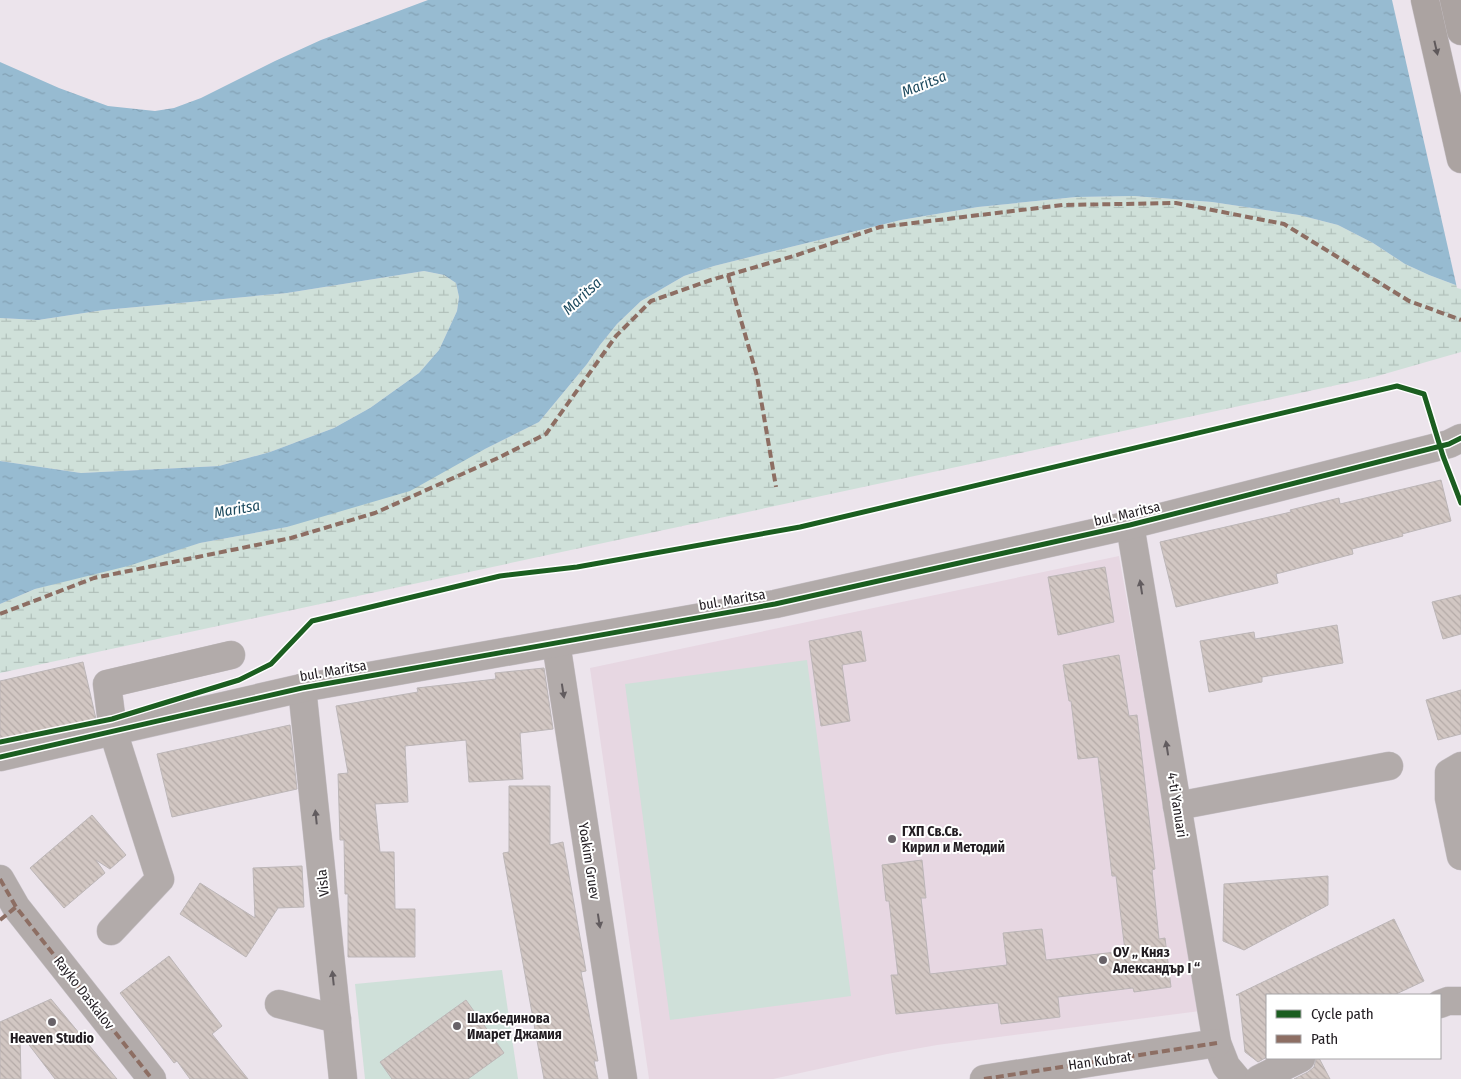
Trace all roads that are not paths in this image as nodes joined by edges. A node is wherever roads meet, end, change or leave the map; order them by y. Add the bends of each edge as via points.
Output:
1 (1425, 0) edge
2 (1454, 0) edge
3 (1461, 31) edge
4 (1461, 159) edge
5 (1457, 444) edge
6 (1130, 525) junction
7 (556, 643) junction
8 (231, 655) dead end
9 (302, 688) junction
10 (113, 730) junction
11 (0, 757) edge
12 (1389, 766) dead end
13 (1461, 766) edge
14 (1177, 806) junction
15 (1461, 856) edge
16 (0, 879) edge
17 (8, 913) edge
18 (111, 931) dead end
19 (1461, 1001) edge
20 (279, 1004) dead end
21 (1441, 1004) edge
22 (337, 1019) junction
23 (1216, 1043) junction
24 (1299, 1059) edge
25 (152, 1079) edge
26 (343, 1079) edge
27 (623, 1079) edge
28 (984, 1079) edge
29 (1237, 1079) edge
30 (1259, 1079) edge

1 -> 4 main road
2 - 3 main road
5 - 6 street, bul. Maritsa
6 - 7 street, bul. Maritsa via 775,604
14 -> 6 street, 4-ti Yanuari
7 - 9 street, bul. Maritsa
7 -> 27 street, Yoakim Gruev
8 - 10 street via 106,684
9 - 10 street, bul. Maritsa
22 -> 9 street, Visla
10 - 11 street, bul. Maritsa
10 - 18 street via 160,879
12 - 14 street
13 - 15 street via 1449,773 1449,798
14 - 23 street, 4-ti Yanuari
16 - 17 street, Rayko Daskalov
17 - 25 street, Rayko Daskalov
19 - 21 street
20 - 22 street
22 - 26 street, Visla
23 - 28 street, Han Kubrat
23 - 29 street, 4-ti Yanuari via 1226,1066
24 - 30 street

